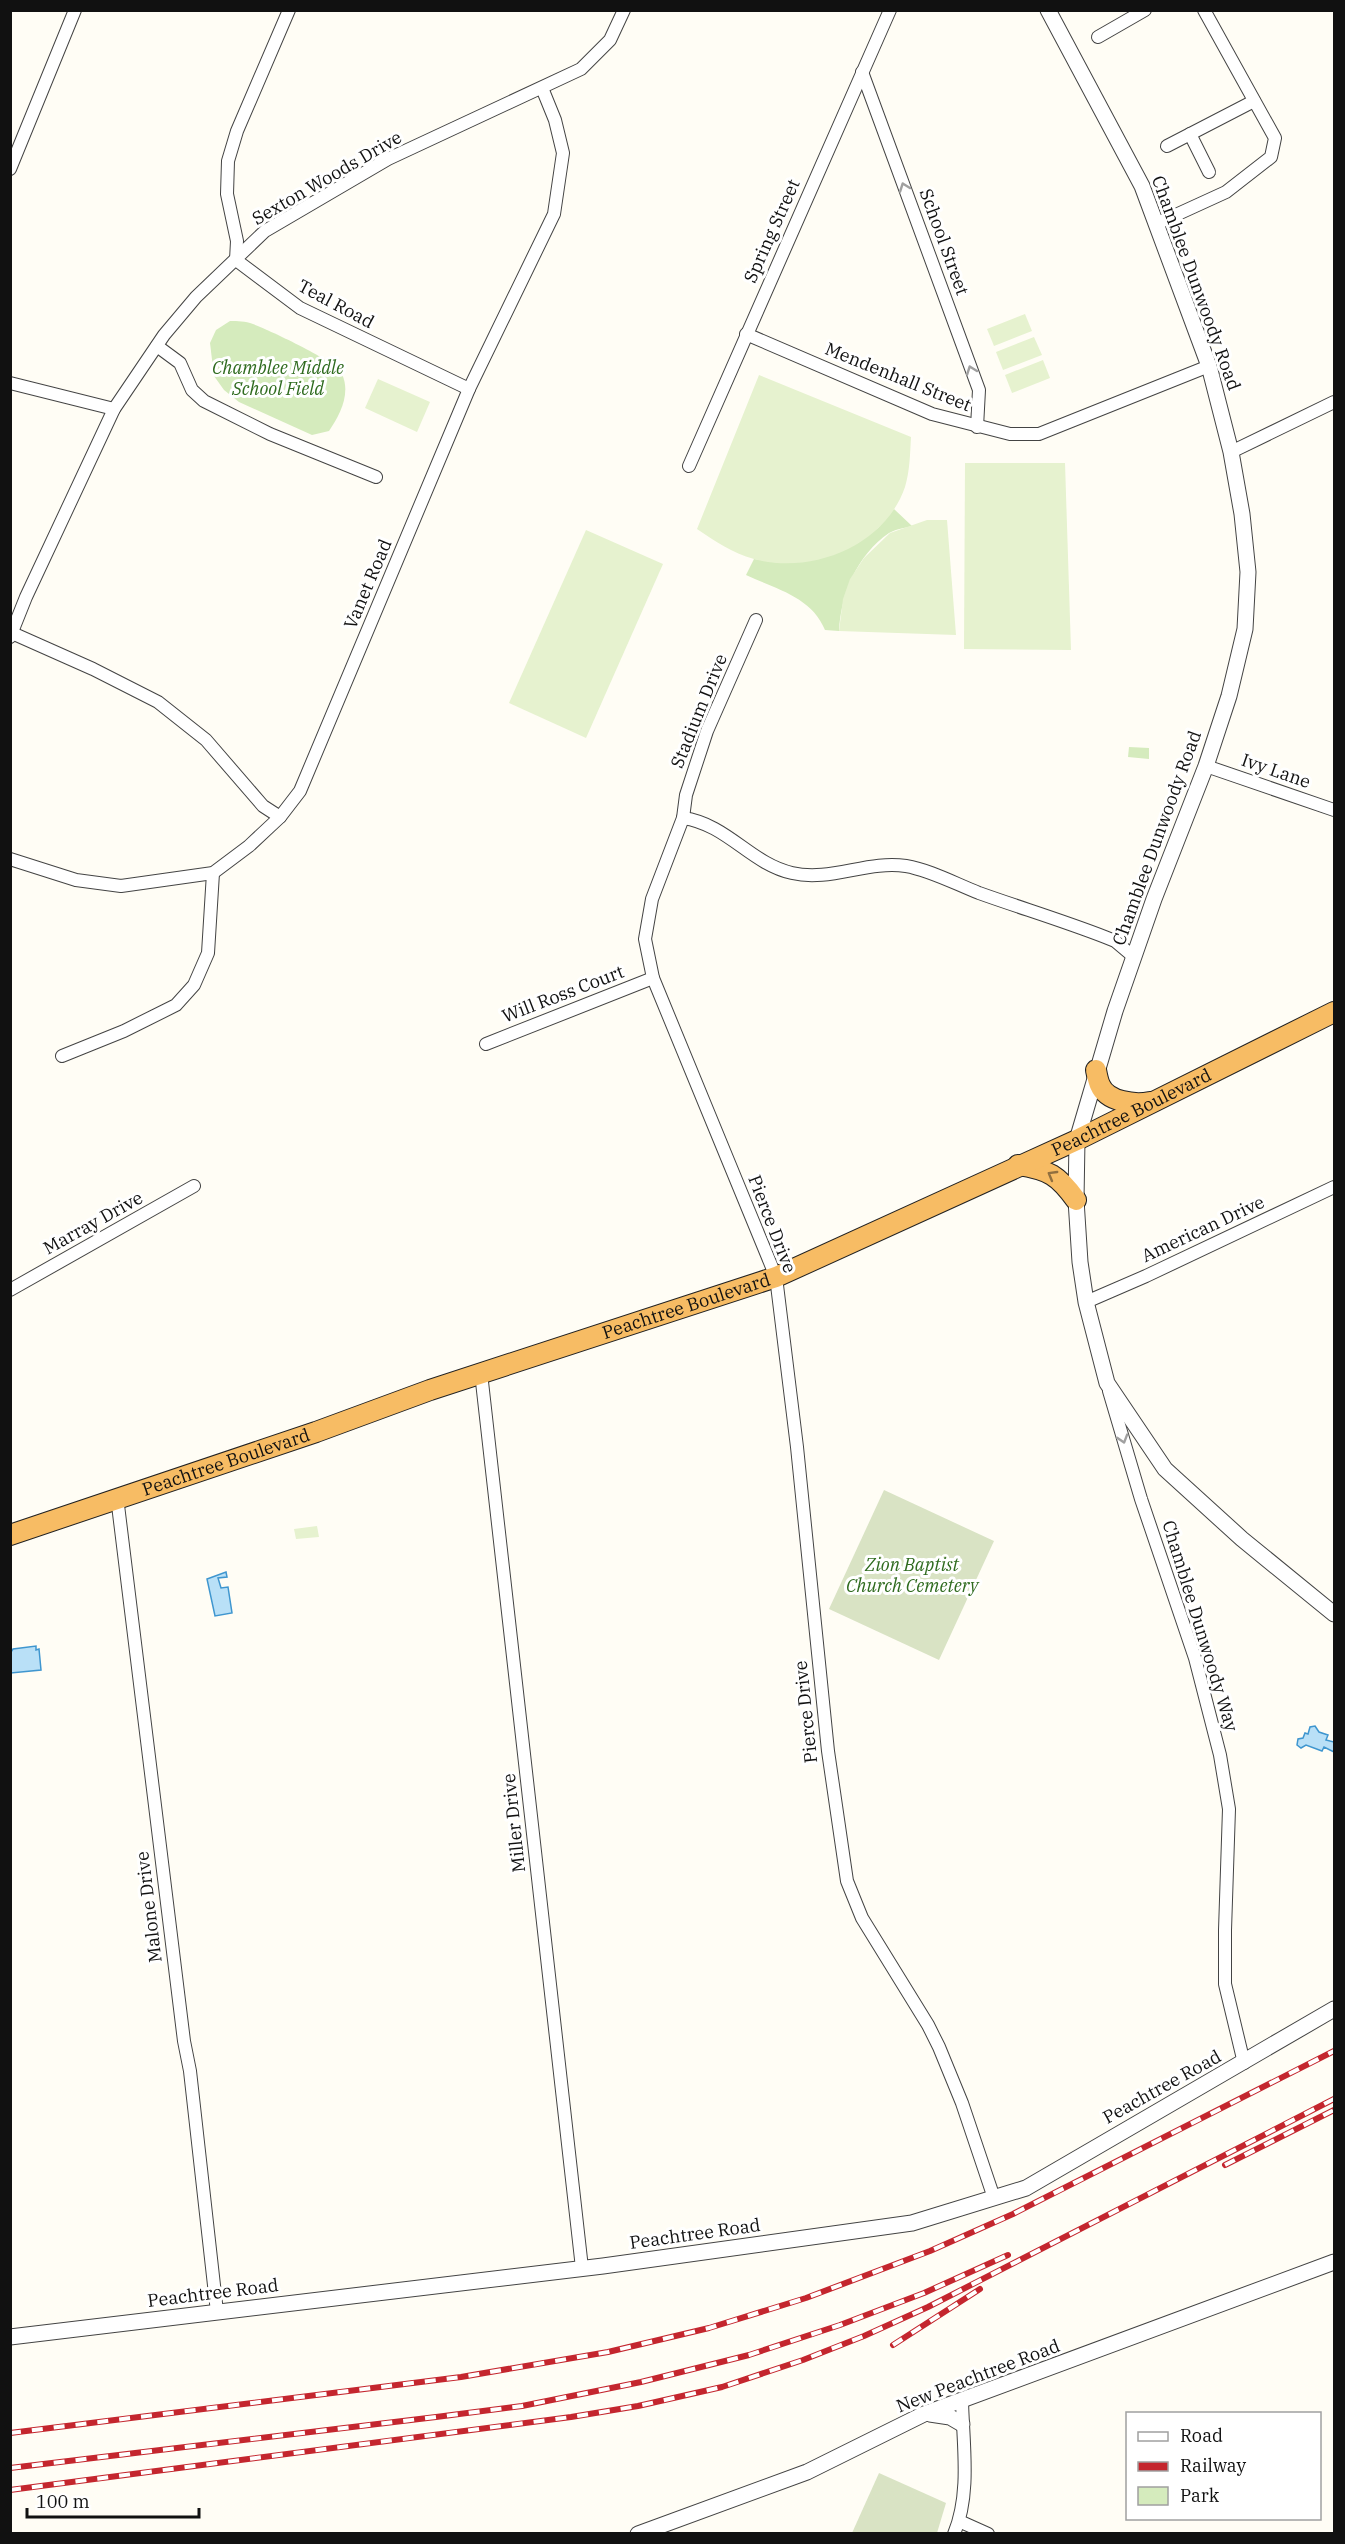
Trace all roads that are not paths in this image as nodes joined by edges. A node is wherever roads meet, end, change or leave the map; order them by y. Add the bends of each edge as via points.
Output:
1 (75, 10) edge
2 (289, 10) edge
3 (624, 10) edge
4 (890, 10) edge
5 (1048, 10) edge
6 (1145, 10) edge
7 (1204, 10) edge
8 (1098, 37) dead end
9 (862, 72) junction
10 (542, 88) junction
11 (1254, 100) junction
12 (1190, 134) junction
13 (1167, 146) dead end
14 (10, 169) edge
15 (1209, 172) dead end
16 (1156, 224) junction
17 (236, 260) junction
18 (746, 334) junction
19 (157, 346) junction
20 (1209, 366) junction
21 (10, 383) edge
22 (469, 389) junction
23 (1335, 402) edge
24 (114, 409) junction
25 (977, 428) junction
26 (1231, 452) junction
27 (689, 466) dead end
28 (376, 477) dead end
29 (756, 620) dead end
30 (11, 635) edge
31 (1206, 766) junction
32 (1335, 810) edge
33 (280, 817) junction
34 (683, 818) junction
35 (10, 859) edge
36 (213, 873) junction
37 (1140, 939) junction
38 (1115, 941) junction
39 (1134, 957) junction
40 (653, 978) junction
41 (1335, 1012) edge
42 (486, 1044) dead end
43 (62, 1056) dead end
44 (1096, 1070) junction
45 (1158, 1099) junction
46 (1077, 1140) junction
47 (1018, 1165) junction
48 (194, 1186) dead end
49 (1335, 1187) edge
50 (1076, 1200) junction
51 (776, 1277) junction
52 (10, 1290) edge
53 (1086, 1302) junction
54 (481, 1373) junction
55 (1107, 1383) junction
56 (117, 1497) junction
57 (10, 1535) edge
58 (1335, 1614) edge
59 (1335, 2009) edge
60 (1244, 2063) junction
61 (994, 2198) junction
62 (1335, 2262) edge
63 (582, 2268) junction
64 (217, 2312) junction
65 (10, 2337) edge
66 (962, 2401) junction
67 (924, 2414) junction
68 (962, 2424) junction
69 (959, 2521) junction
70 (638, 2534) edge
71 (954, 2534) edge
72 (988, 2534) edge

1 - 14 street
2 - 17 street via 228,161 227,194 237,241
3 - 10 street, Sexton Woods Drive via 610,40 581,69
4 - 9 street, Spring Street
5 - 16 street, Chamblee Dunwoody Road via 1142,186
6 - 8 street
7 - 11 street
9 - 18 street, Spring Street
25 -> 9 street, School Street via 979,390
10 - 17 street, Sexton Woods Drive via 388,159 265,231
10 - 22 street, Vanet Road via 563,153 554,214
11 - 12 street
11 - 16 street via 1275,138 1270,156 1226,192
12 - 13 street
12 - 15 street
16 - 20 street, Chamblee Dunwoody Road
17 - 19 street, Sexton Woods Drive via 196,297
17 - 22 street, Teal Road via 300,308
18 - 25 street, Mendenhall Street via 932,414
18 - 27 street, Spring Street
19 - 24 street, Sexton Woods Drive
19 - 28 street via 180,363 192,390 204,401 270,434
20 - 25 street, Mendenhall Street via 1039,434
20 - 26 street, Chamblee Dunwoody Road
21 - 24 street
22 - 33 street, Vanet Road via 300,791
23 - 26 street
24 - 30 street, Sexton Woods Drive
26 - 31 street, Chamblee Dunwoody Road via 1248,572 1245,629
29 - 34 street, Stadium Drive via 697,758
30 - 33 street via 93,669 158,702 206,740 263,806
31 - 32 street, Ivy Lane
31 - 37 street, Chamblee Dunwoody Road
33 - 36 street, Vanet Road
34 - 38 street via 721,830 775,867 793,873 815,876 864,866 908,866
34 - 40 street, Pierce Drive via 658,879 648,917 645,939
35 - 36 street, Vanet Road via 76,880 121,886
36 - 43 street via 208,953 194,985 176,1005
37 - 38 street
37 - 39 street, Chamblee Dunwoody Road
38 - 39 street
39 - 44 street, Chamblee Dunwoody Road
40 - 42 street, Will Ross Court
40 - 51 street, Pierce Drive
41 - 45 highway, Peachtree Boulevard
44 - 45 highway via 1100,1087 1107,1094 1140,1104
44 - 46 street, Chamblee Dunwoody Road
45 - 46 highway, Peachtree Boulevard
46 - 47 highway, Peachtree Boulevard
46 - 50 street, Chamblee Dunwoody Road
50 -> 47 highway via 1052,1173
47 - 51 highway, Peachtree Boulevard
48 - 52 street, Marray Drive
49 - 53 street, American Drive
50 - 53 street, Chamblee Dunwoody Road
51 - 54 highway, Peachtree Boulevard
51 - 61 street, Pierce Drive via 828,1751 847,1881 862,1918 939,2047
53 - 55 street, Chamblee Dunwoody Road
54 - 56 highway, Peachtree Boulevard
54 - 63 street, Miller Drive
55 - 58 street, Chamblee Dunwoody Road via 1165,1469 1242,1539
55 -> 60 street, Chamblee Dunwoody Way via 1195,1658 1222,1766 1229,1809 1225,1984
56 - 57 highway, Peachtree Boulevard
56 - 64 street, Malone Drive
59 - 60 street, Peachtree Road
60 - 61 street, Peachtree Road via 1026,2188
61 - 63 street, Peachtree Road via 912,2223
62 - 66 street, New Peachtree Road
63 - 64 street, Peachtree Road
64 - 65 street, Peachtree Road
66 - 67 street, New Peachtree Road
66 - 68 street
67 - 68 street via 951,2417
67 - 70 street, New Peachtree Road via 807,2472
68 - 69 street via 963,2491
69 - 71 street
69 - 72 street

